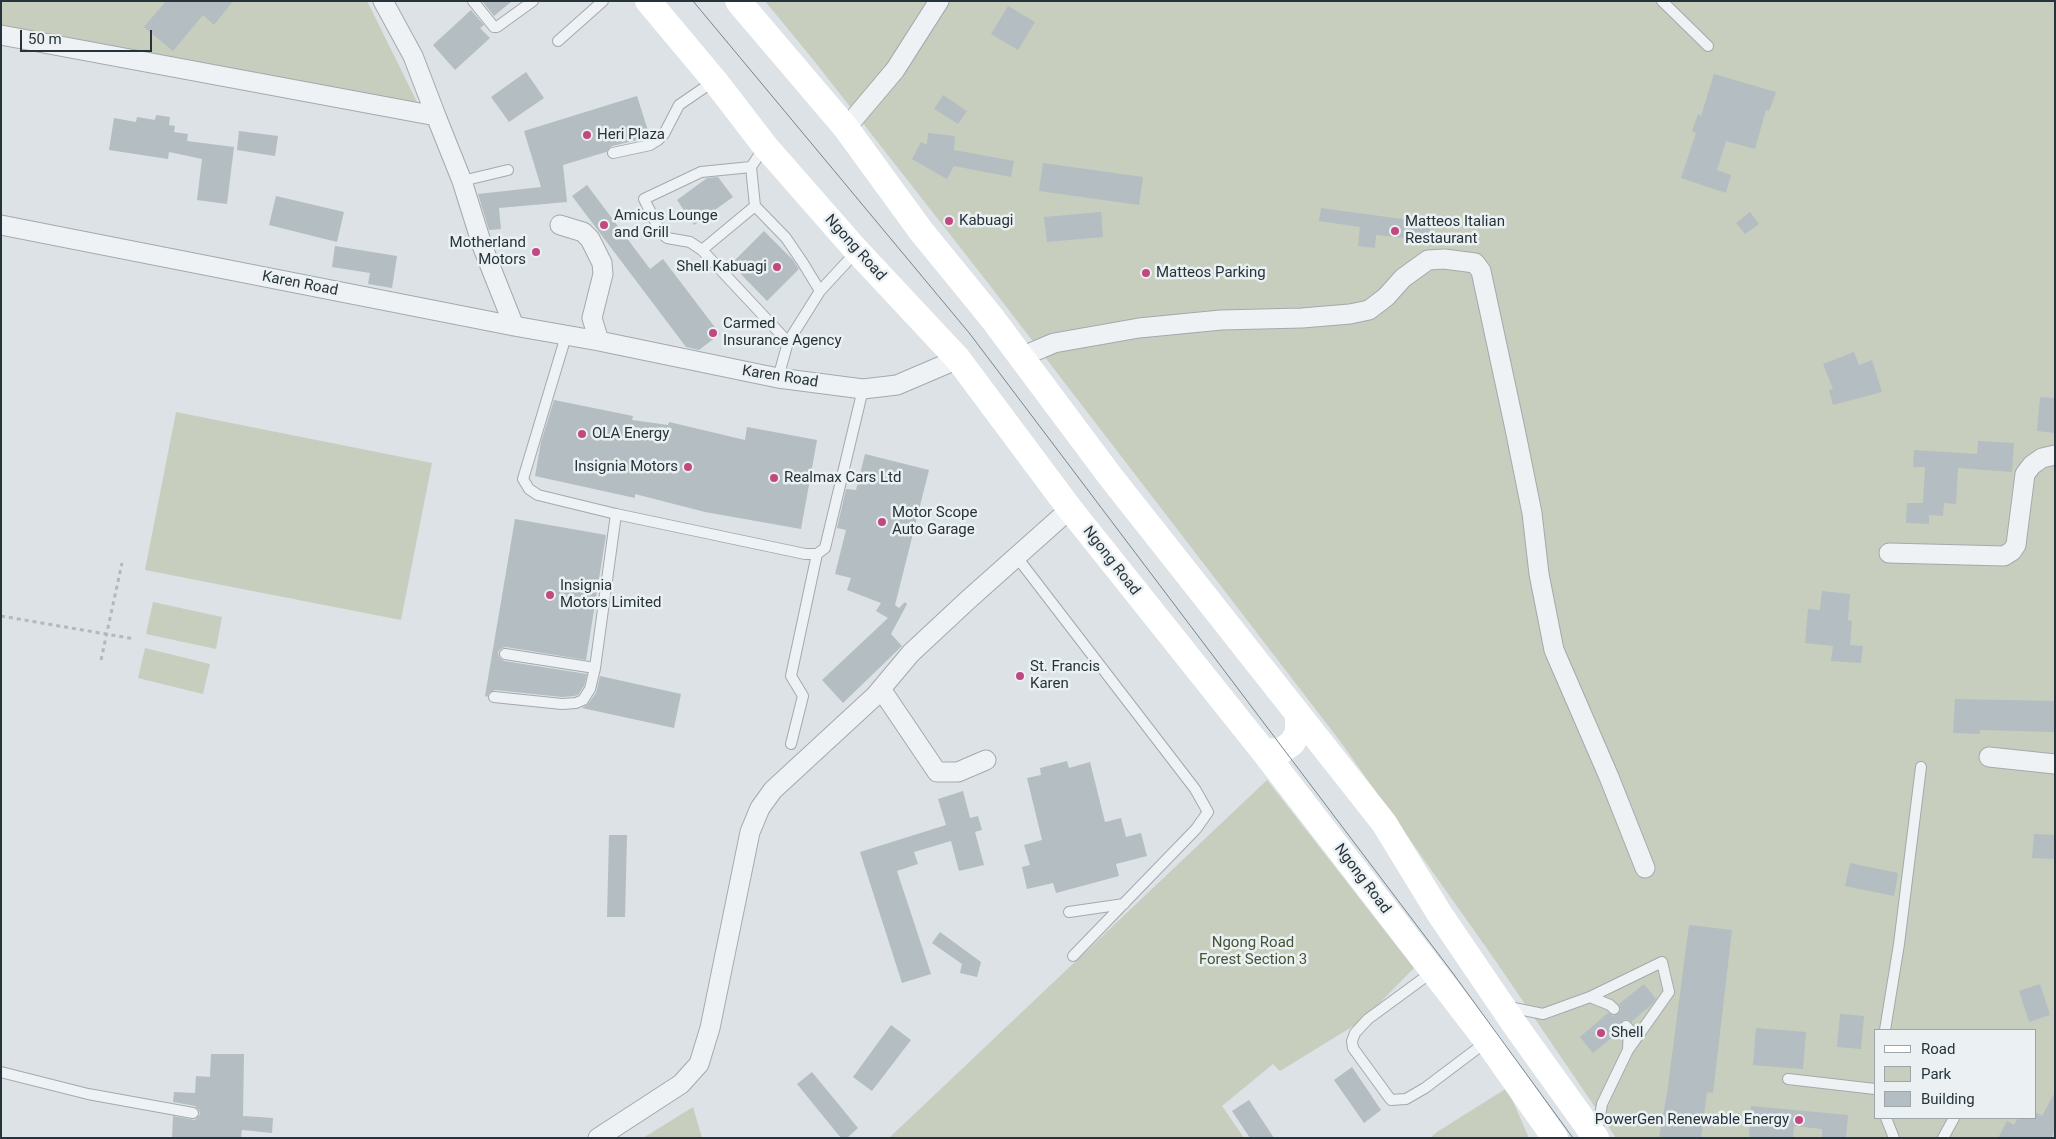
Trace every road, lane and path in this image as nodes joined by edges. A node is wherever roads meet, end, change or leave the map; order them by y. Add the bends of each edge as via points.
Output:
1 (383, 1) edge
2 (473, 1) edge
3 (533, 1) edge
4 (604, 1) edge
5 (648, 1) edge
6 (738, 1) edge
7 (939, 1) edge
8 (1662, 1) edge
9 (1, 35) edge
10 (558, 41) dead end
11 (1708, 46) dead end
12 (715, 81) junction
13 (436, 116) junction
14 (846, 128) junction
15 (765, 146) junction
16 (612, 153) dead end
17 (751, 167) junction
18 (508, 170) dead end
19 (462, 181) junction
20 (755, 206) junction
21 (1, 225) edge
22 (560, 225) dead end
23 (702, 250) junction
24 (857, 251) junction
25 (820, 292) junction
26 (514, 326) junction
27 (566, 336) junction
28 (599, 341) junction
29 (788, 342) junction
30 (1020, 357) junction
31 (958, 359) junction
32 (778, 378) junction
33 (862, 389) junction
34 (2055, 455) edge
35 (1070, 509) junction
36 (616, 514) junction
37 (1889, 553) dead end
38 (817, 554) junction
39 (1016, 556) junction
40 (122, 563) dead end
41 (1, 616) edge
42 (107, 635) junction
43 (135, 639) dead end
44 (505, 654) dead end
45 (101, 660) dead end
46 (595, 668) junction
47 (881, 689) junction
48 (494, 697) dead end
49 (1298, 714) junction
50 (791, 744) dead end
51 (1264, 752) junction
52 (1989, 757) dead end
53 (986, 760) dead end
54 (2055, 764) edge
55 (1921, 767) dead end
56 (1645, 868) dead end
57 (1124, 904) junction
58 (1069, 912) dead end
59 (1073, 956) dead end
60 (1432, 971) junction
61 (1590, 997) junction
62 (1503, 1006) junction
63 (1614, 1009) dead end
64 (1626, 1026) dead end
65 (1885, 1029) edge
66 (1487, 1041) junction
67 (1628, 1050) junction
68 (1, 1072) edge
69 (1788, 1079) dead end
70 (1874, 1089) edge
71 (193, 1113) dead end
72 (1886, 1119) edge
73 (1953, 1121) edge
74 (1596, 1137) edge
75 (598, 1138) edge
76 (1555, 1138) edge
77 (1894, 1138) edge
78 (1943, 1138) edge

1 - 13 street via 413,56
2 - 3 lane via 497,27
4 - 10 lane
5 - 12 main road, Ngong Road
6 - 14 main road
7 - 14 street via 895,70
8 - 11 lane
9 - 13 street
12 - 15 main road, Ngong Road
12 - 16 lane via 678,105 658,140 650,145
13 - 19 street
14 - 30 main road via 921,231
15 - 17 lane
15 - 24 main road, Ngong Road
17 - 20 lane
17 - 23 lane via 702,172 644,199 661,233 667,238 690,242
18 - 19 lane
19 - 26 street via 483,248
20 - 23 lane
20 - 25 lane via 786,238
21 - 26 street, Karen Road
22 - 28 street via 583,232 602,263 603,274 592,318
23 - 29 lane
24 - 25 lane
24 - 31 main road, Ngong Road
25 - 29 lane
26 - 27 street, Karen Road
27 - 28 street, Karen Road
27 - 36 lane via 523,479 529,489 538,494
28 - 32 street, Karen Road
29 - 32 lane
30 - 49 main road
30 - 56 street via 1054,343 1139,328 1221,320 1350,314 1369,310 1428,260 1475,263 1481,270 1515,429 1554,650
31 - 33 street, Karen Road via 897,385
31 - 35 main road, Ngong Road
32 - 33 street, Karen Road
33 - 38 lane via 825,548
34 - 37 street via 2042,458 2025,474 2016,545 2004,556
35 - 39 street
35 - 51 main road, Ngong Road
36 - 38 lane
36 - 46 lane
38 - 50 lane via 791,676 803,696
39 - 47 street via 911,653
39 - 57 lane via 1195,789 1208,812 1196,830
40 - 42 path
41 - 42 path
42 - 43 path
42 - 45 path
44 - 46 lane
46 - 48 lane via 590,690 576,703
47 - 53 street via 937,772 958,772
47 - 75 street via 794,769 760,808 741,869 712,1019 699,1064 681,1084
49 - 51 main road via 1298,732 1292,743 1281,750
49 - 62 main road via 1384,823
51 - 60 main road, Ngong Road
52 - 54 street
55 - 65 lane
57 - 58 lane
57 - 59 lane
60 - 66 main road, Ngong Road
60 - 66 lane via 1368,1019 1352,1041 1353,1048 1391,1100 1406,1099 1425,1088
61 - 62 lane via 1543,1014
61 - 63 lane via 1610,1004
61 - 67 lane via 1662,962 1669,992
62 - 74 main road
64 - 67 lane via 1629,1029
66 - 76 main road, Ngong Road
67 - 74 lane via 1602,1104
68 - 71 lane via 88,1094
69 - 70 lane
72 - 77 lane
73 - 78 lane

